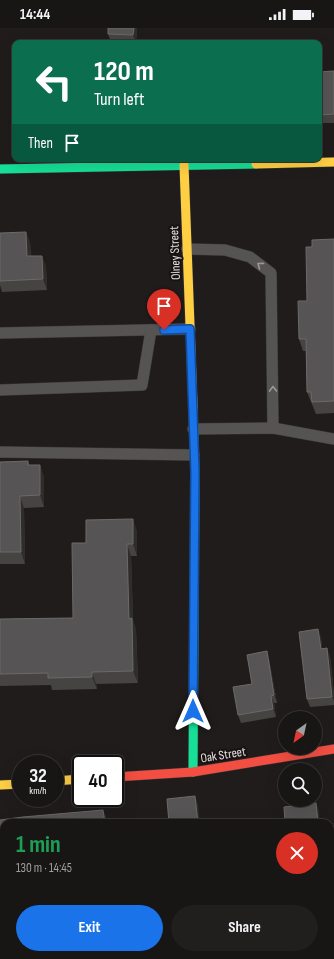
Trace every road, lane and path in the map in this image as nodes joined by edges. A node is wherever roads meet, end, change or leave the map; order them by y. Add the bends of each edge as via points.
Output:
1 (334, 162) edge
2 (184, 165) junction
3 (0, 170) edge
4 (187, 249) junction
5 (190, 329) junction
6 (151, 330) junction
7 (0, 333) edge
8 (0, 390) edge
9 (273, 428) junction
10 (193, 429) junction
11 (334, 439) edge
12 (0, 452) edge
13 (194, 455) junction
14 (334, 749) edge
15 (193, 772) junction
16 (124, 776) edge
17 (12, 784) edge
18 (0, 785) edge

1 - 2 street
2 - 3 street
2 - 4 street, Olney Street
4 - 5 street, Olney Street
9 -> 4 lane via 271,273 250,257 225,250
5 - 6 lane
5 - 10 street, Olney Street
6 - 7 lane
6 - 8 lane via 142,385
9 - 10 lane
9 - 11 lane
10 - 13 street, Olney Street
12 - 13 lane
13 - 15 street, Olney Street
14 - 15 street, Oak Street
15 - 16 street, Oak Street
17 - 18 street

